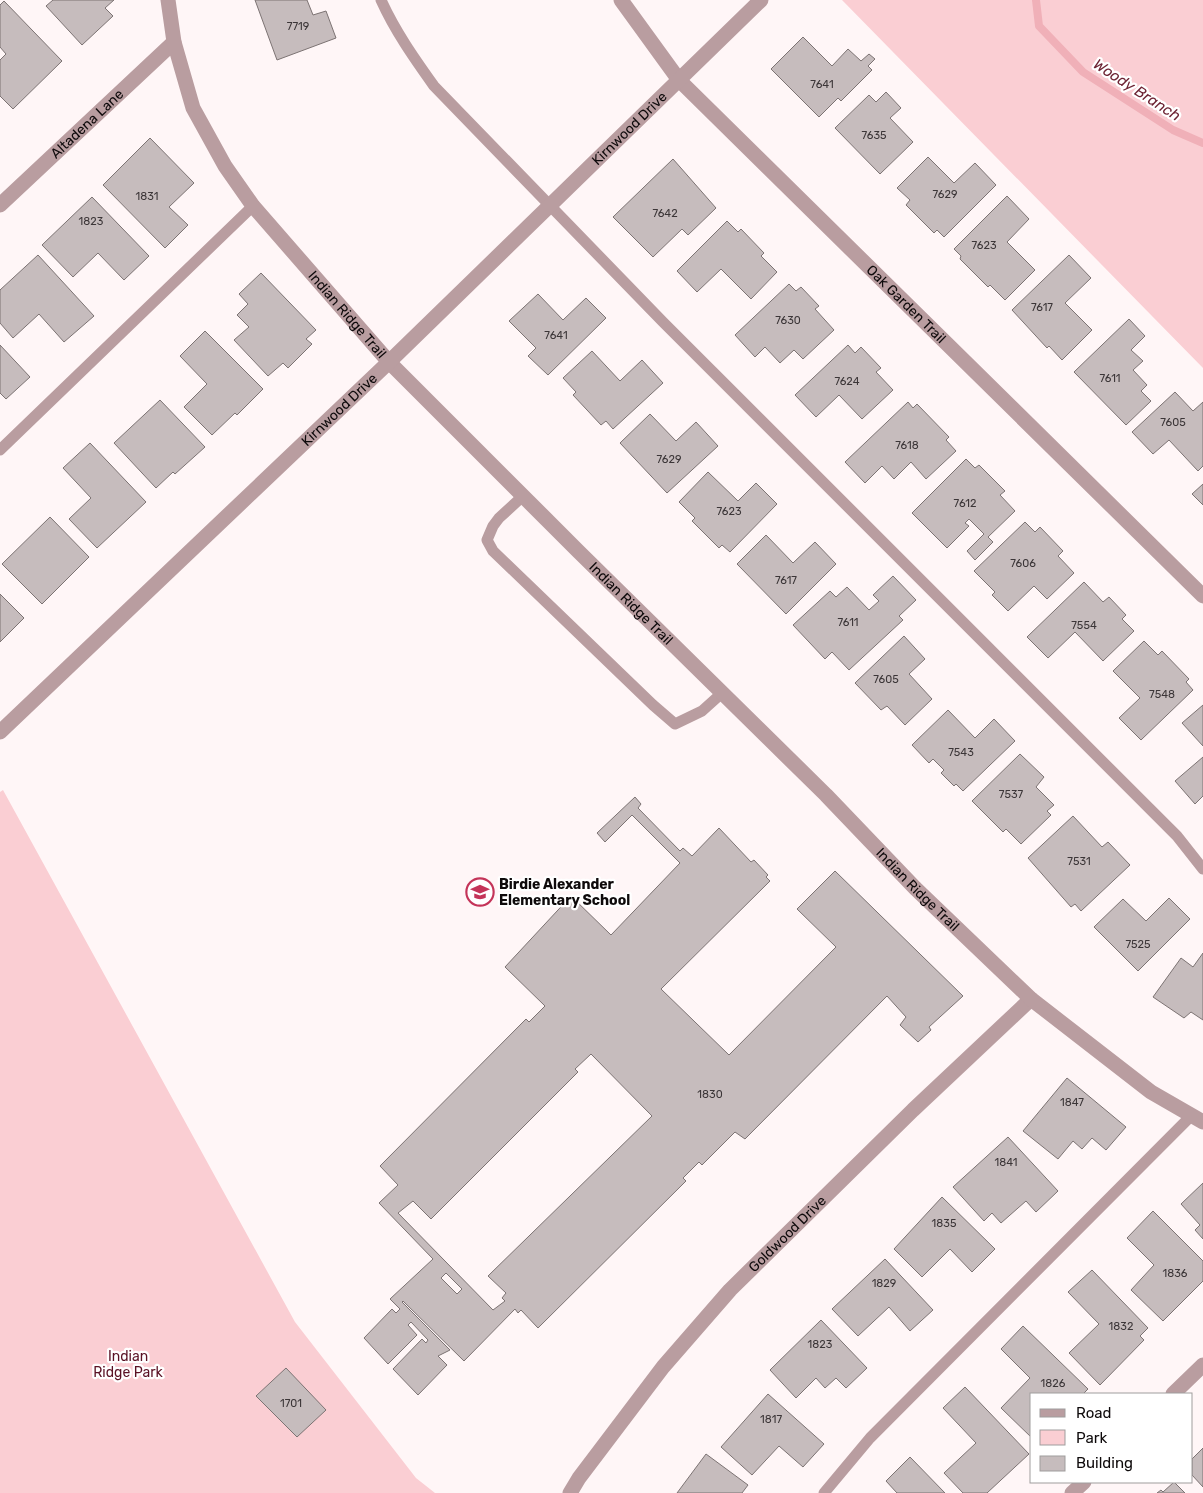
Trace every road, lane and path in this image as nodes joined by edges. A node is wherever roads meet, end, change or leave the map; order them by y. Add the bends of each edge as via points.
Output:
1 (168, 0) edge
2 (381, 0) edge
3 (621, 0) edge
4 (761, 0) edge
5 (174, 42) junction
6 (679, 80) junction
7 (0, 205) edge
8 (551, 205) junction
9 (253, 206) junction
10 (390, 362) junction
11 (0, 450) edge
12 (523, 496) junction
13 (1203, 596) edge
14 (722, 693) junction
15 (0, 732) edge
16 (1203, 869) edge
17 (1031, 999) junction
18 (1197, 1119) edge
19 (1203, 1365) edge
20 (1174, 1393) edge
21 (1083, 1483) edge
22 (570, 1493) edge
23 (824, 1493) edge
24 (1072, 1493) edge

1 - 5 street, Indian Ridge Trail
2 - 8 lane via 411,54 434,86
3 - 6 street, Oak Garden Trail
4 - 6 street, Kirnwood Drive
5 - 7 street, Altadena Lane
5 - 9 street, Indian Ridge Trail via 193,108 225,166
6 - 8 street, Kirnwood Drive
6 - 13 street, Oak Garden Trail
8 - 10 street, Kirnwood Drive
8 - 16 lane via 670,329 1170,829
9 - 10 street, Indian Ridge Trail
9 - 11 lane
10 - 12 street, Indian Ridge Trail
10 - 15 street, Kirnwood Drive
12 - 14 street, Indian Ridge Trail
12 - 14 lane via 493,526 487,540 493,551 674,724 702,711
14 - 17 street, Indian Ridge Trail via 915,888
17 - 18 street, Indian Ridge Trail via 1151,1092
17 - 22 street, Goldwood Drive via 730,1290 664,1367
18 - 23 lane via 870,1438
19 - 20 street
21 - 24 street

